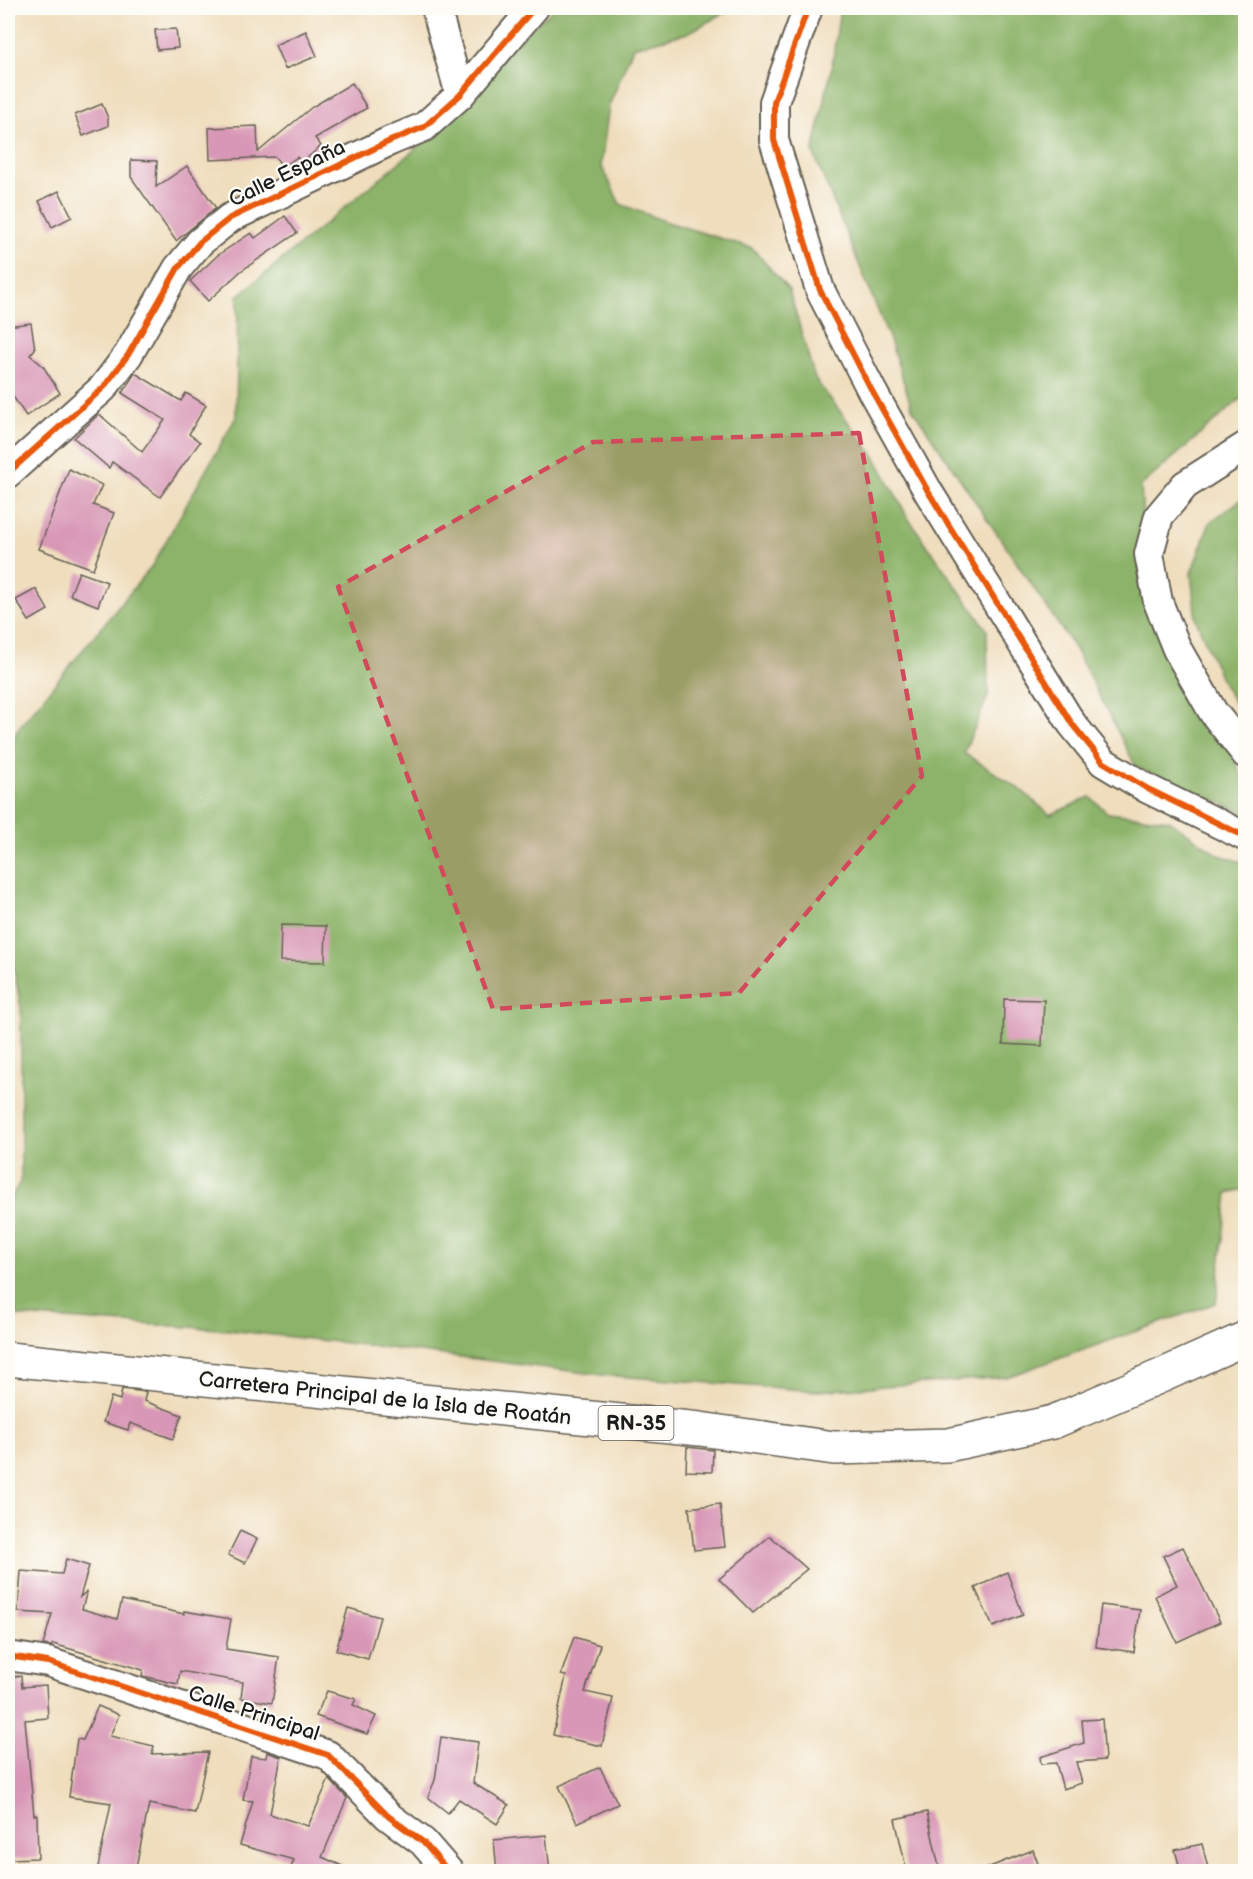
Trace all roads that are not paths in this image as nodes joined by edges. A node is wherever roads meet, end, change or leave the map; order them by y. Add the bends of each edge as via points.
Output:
1 (436, 8) edge
2 (534, 8) edge
3 (808, 8) edge
4 (460, 95) junction
5 (1245, 446) edge
6 (8, 473) edge
7 (1245, 754) edge
8 (1245, 837) edge
9 (1245, 1338) edge
10 (8, 1359) edge
11 (8, 1656) edge
12 (449, 1872) edge

1 - 4 street
2 - 4 street, Calle España
3 - 8 street via 774,102 774,140 820,290 872,391 929,493 1072,724 1103,762
4 - 6 street, Calle España via 424,127 230,218 200,242 178,268 128,355 104,388
5 - 7 street via 1185,485 1159,516 1149,554 1158,602 1177,649 1213,712
9 - 10 main road, Carretera Principal de la Isla de Roatán / RN-35 via 1053,1422 948,1445 846,1448 700,1429
11 - 12 street, Calle Principal via 48,1662 328,1755 388,1816 423,1842

